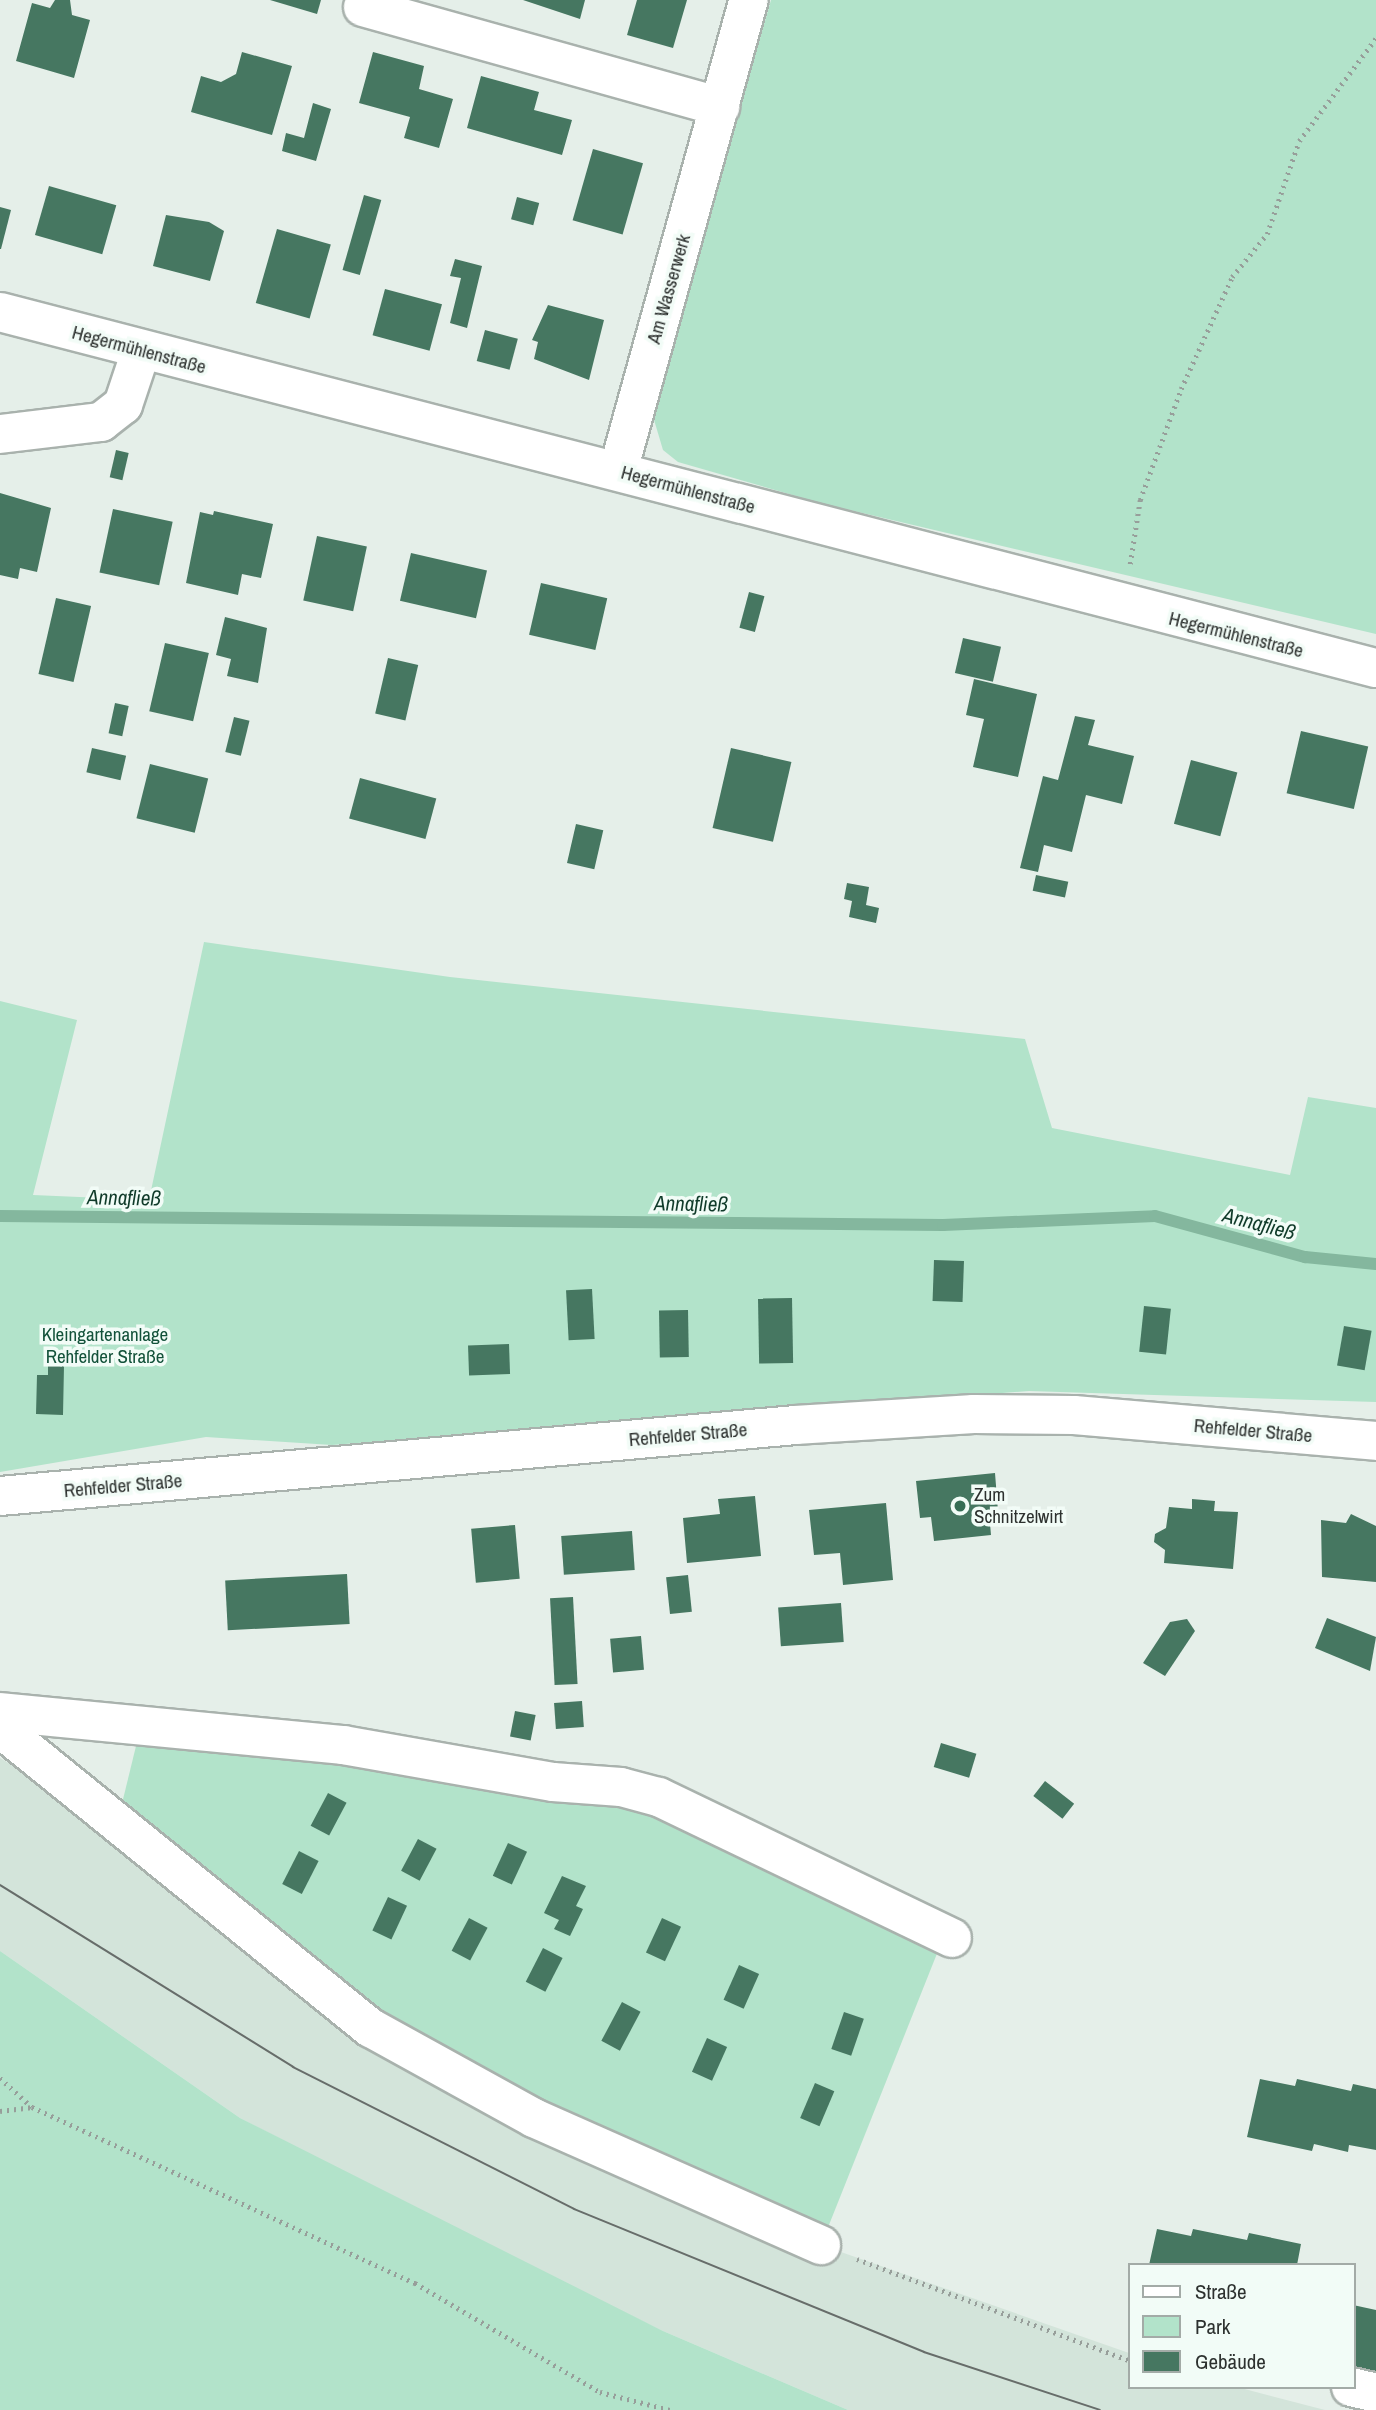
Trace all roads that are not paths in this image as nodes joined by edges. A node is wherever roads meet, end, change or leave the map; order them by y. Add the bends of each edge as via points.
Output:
1 (749, 0) edge
2 (363, 7) dead end
3 (720, 107) junction
4 (0, 312) edge
5 (141, 351) junction
6 (0, 434) edge
7 (618, 471) junction
8 (1376, 668) edge
9 (1376, 1441) edge
10 (0, 1496) edge
11 (0, 1712) edge
12 (0, 1728) edge
13 (952, 1938) dead end
14 (821, 2245) road end
15 (1355, 2388) edge
16 (1376, 2393) edge

1 - 3 street, Am Wasserwerk
2 - 3 street
3 - 7 street, Am Wasserwerk
4 - 5 street, Hegermühlenstraße
5 - 6 street via 123,405 102,422
5 - 7 street, Hegermühlenstraße
7 - 8 street, Hegermühlenstraße via 1123,606
9 - 10 street, Rehfelder Straße via 1074,1415 974,1414 795,1424
11 - 13 street via 343,1745 553,1782 621,1787 659,1797
12 - 14 street via 371,2028 534,2118
15 - 16 street

